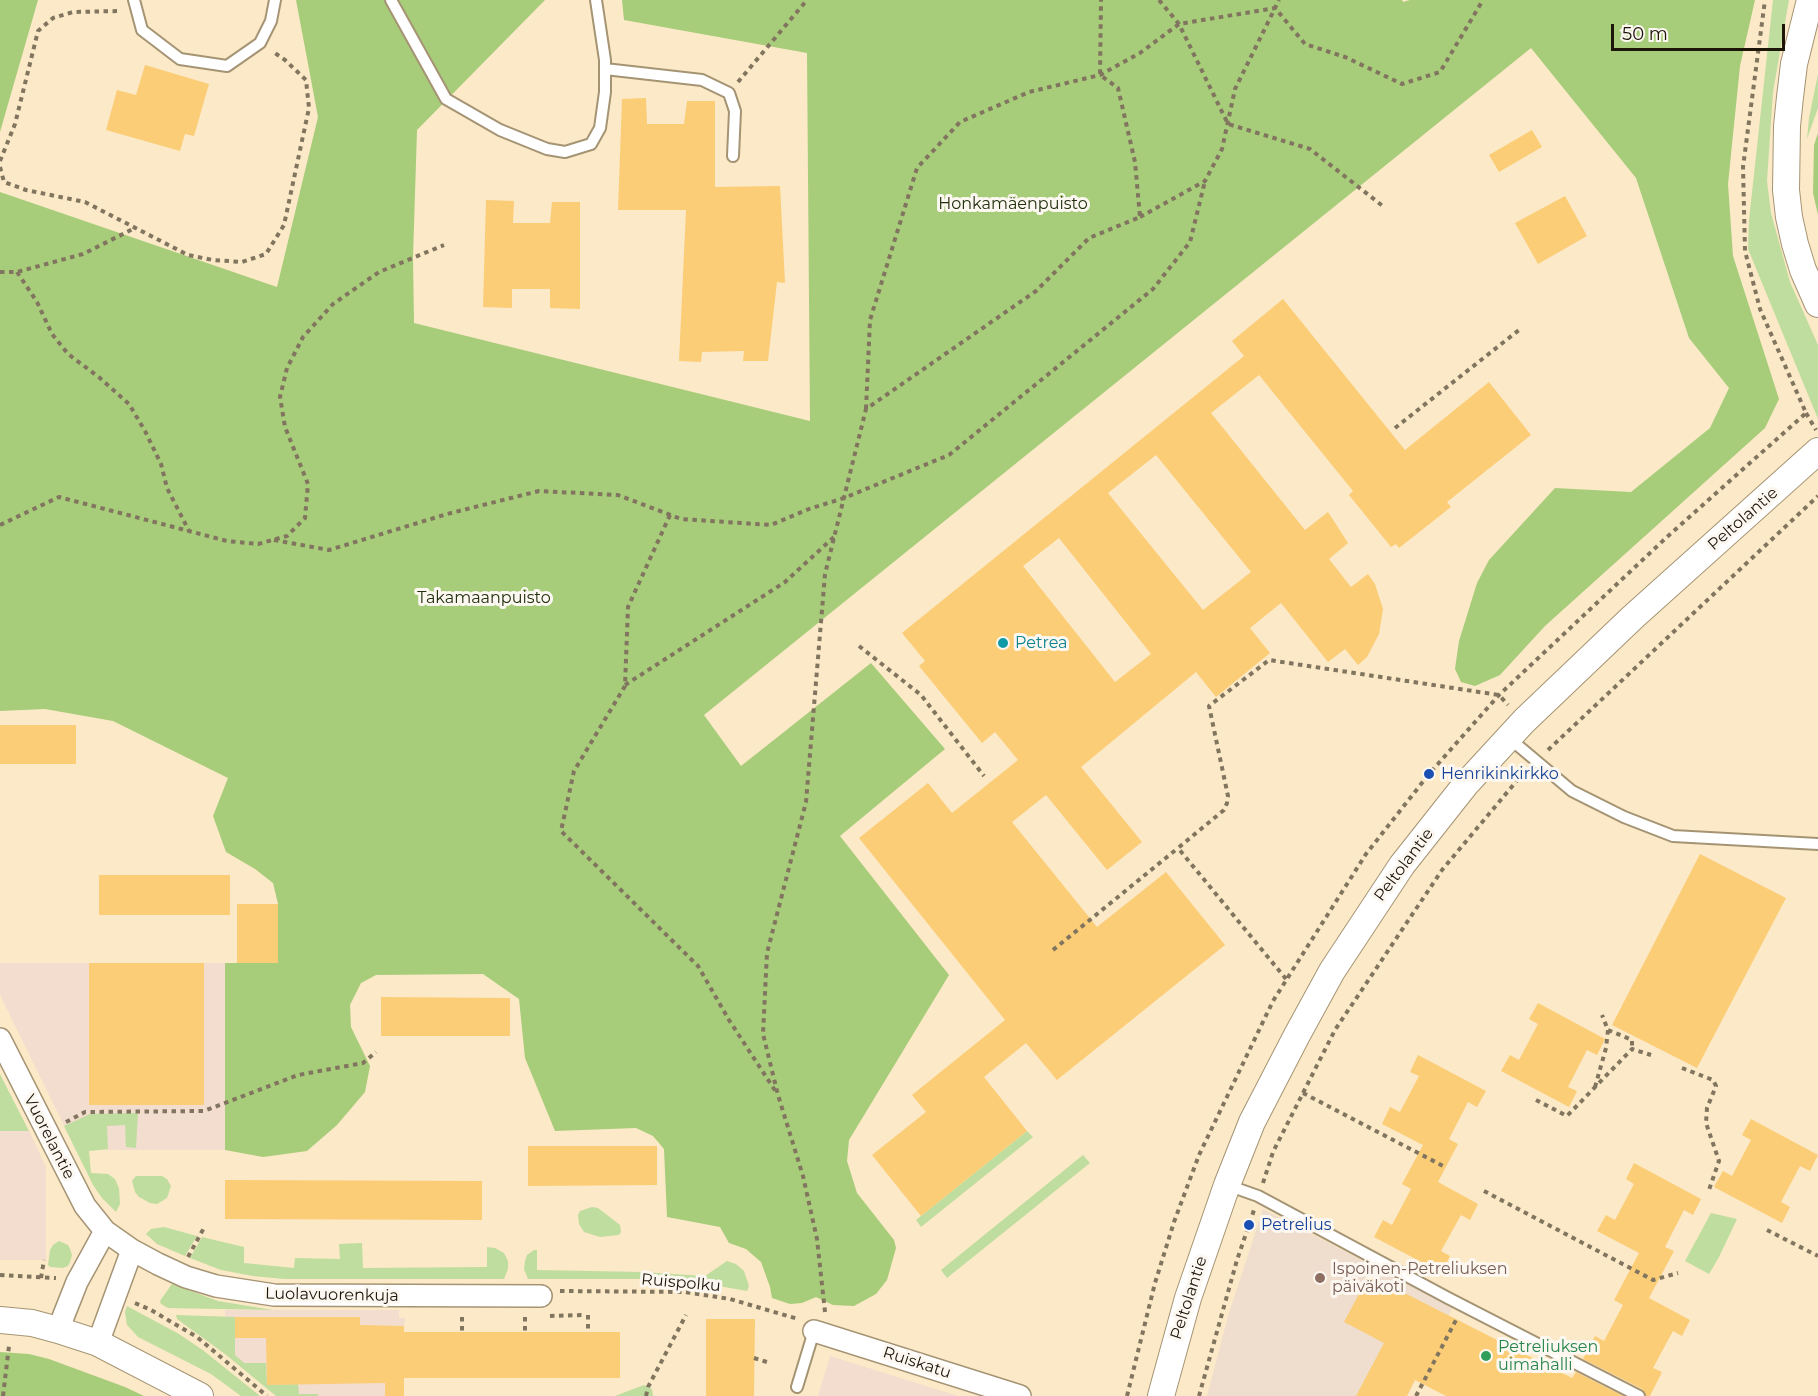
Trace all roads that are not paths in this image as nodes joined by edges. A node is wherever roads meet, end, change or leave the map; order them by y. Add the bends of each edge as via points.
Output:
1 (275, 0) edge
2 (392, 0) edge
3 (596, 0) edge
4 (1810, 0) edge
5 (135, 5) edge
6 (604, 69) junction
7 (733, 156) dead end
8 (1818, 304) edge
9 (1818, 451) edge
10 (1509, 738) junction
11 (1818, 843) edge
12 (0, 1039) edge
13 (1227, 1185) junction
14 (105, 1231) junction
15 (132, 1250) junction
16 (541, 1296) road end
17 (0, 1320) edge
18 (819, 1325) joint
19 (58, 1330) junction
20 (98, 1343) junction
21 (797, 1387) dead end
22 (200, 1396) edge
23 (1020, 1396) edge
24 (1161, 1396) edge
25 (1639, 1396) edge

1 - 5 lane via 271,21 260,43 227,66 180,59 142,30
2 - 6 lane via 446,99 500,130 547,149 565,152 591,144 600,128
3 - 6 lane
4 - 8 street via 1790,97 1786,181 1795,244
6 - 7 lane via 702,80 729,93 735,111
9 - 10 street, Peltolantie via 1633,616
10 - 11 lane via 1572,791 1624,818 1672,836
10 - 13 street, Peltolantie via 1466,784 1402,865 1332,971 1252,1122
12 - 14 street, Vuorelantie via 85,1206
13 - 24 street, Peltolantie via 1188,1298
13 - 25 lane via 1258,1196
14 - 15 street, Vuorelantie
14 - 19 street via 77,1282
15 - 16 street, Luolavuorenkuja via 186,1277 244,1292
15 - 20 street
17 - 19 street
18 - 21 lane
18 - 23 street, Ruiskatu
19 - 20 street
20 - 22 street

